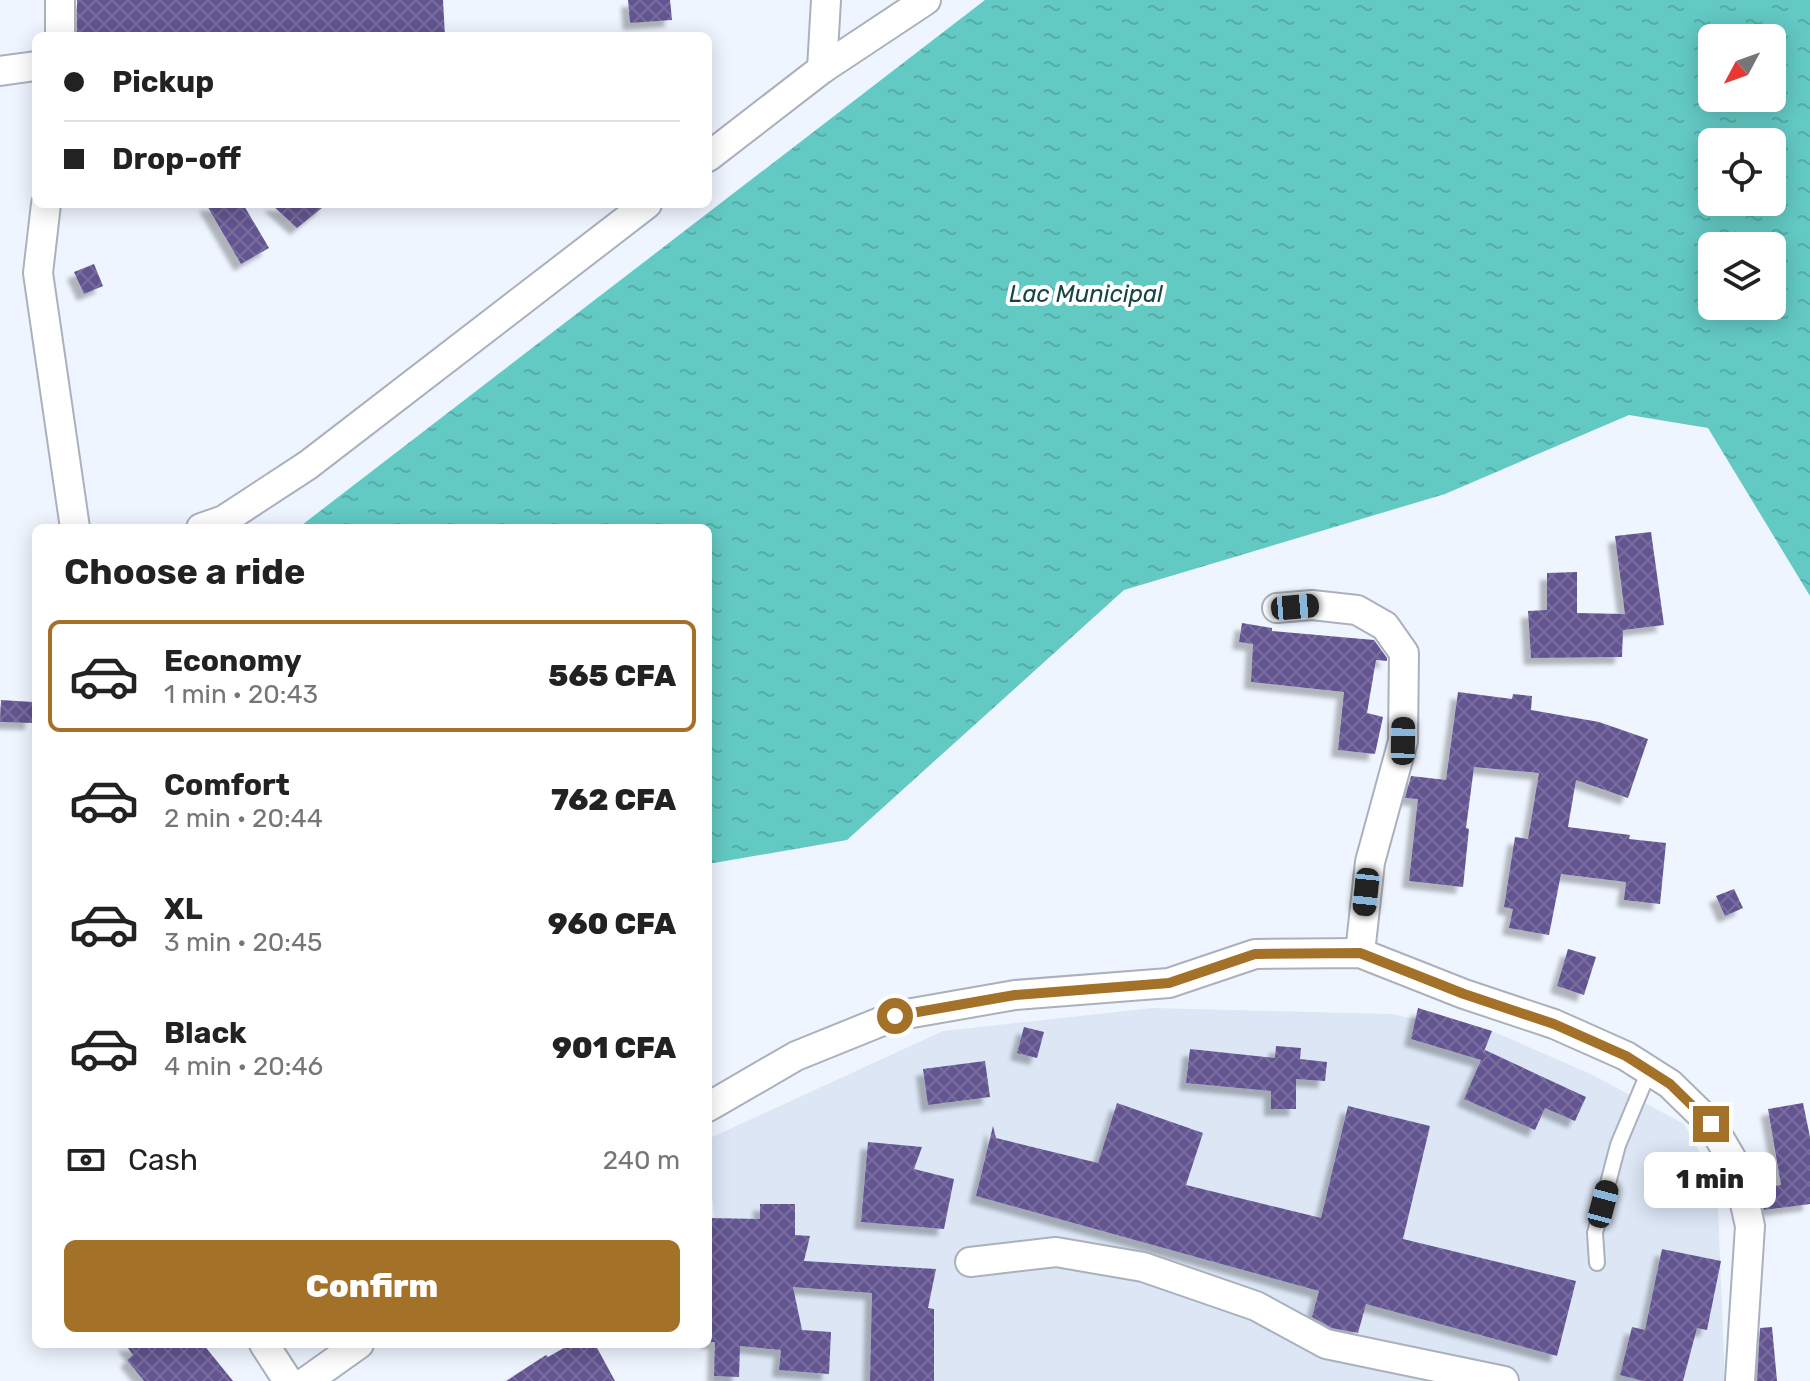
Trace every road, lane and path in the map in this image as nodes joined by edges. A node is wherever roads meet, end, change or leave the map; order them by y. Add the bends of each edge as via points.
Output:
1 (60, 0) edge
2 (826, 0) edge
3 (926, 0) edge
4 (60, 32) edge
5 (32, 67) edge
6 (822, 69) junction
7 (0, 71) edge
8 (712, 154) edge
9 (46, 208) edge
10 (642, 208) edge
11 (74, 524) edge
12 (212, 524) edge
13 (1277, 608) dead end
14 (1360, 953) junction
15 (1649, 1071) junction
16 (712, 1105) edge
17 (970, 1262) dead end
18 (1597, 1263) dead end
19 (267, 1348) edge
20 (353, 1348) edge
21 (288, 1381) edge
22 (307, 1381) edge
23 (1504, 1381) edge
24 (1740, 1381) edge

1 - 4 street
2 - 6 street
3 - 6 street
5 - 7 street
6 - 8 street
9 - 11 street via 38,273
10 - 12 street via 308,465
13 - 14 street via 1357,610 1385,626 1404,653 1403,741 1370,862
14 - 15 street via 1554,1024
14 - 16 street via 1255,954 1169,983 1015,995 895,1016 796,1056
15 - 18 lane via 1618,1145 1595,1233
15 - 24 street via 1711,1124 1737,1168 1750,1226
17 - 23 street via 1056,1252 1143,1267 1256,1306 1326,1344
19 - 21 street
20 - 22 street

